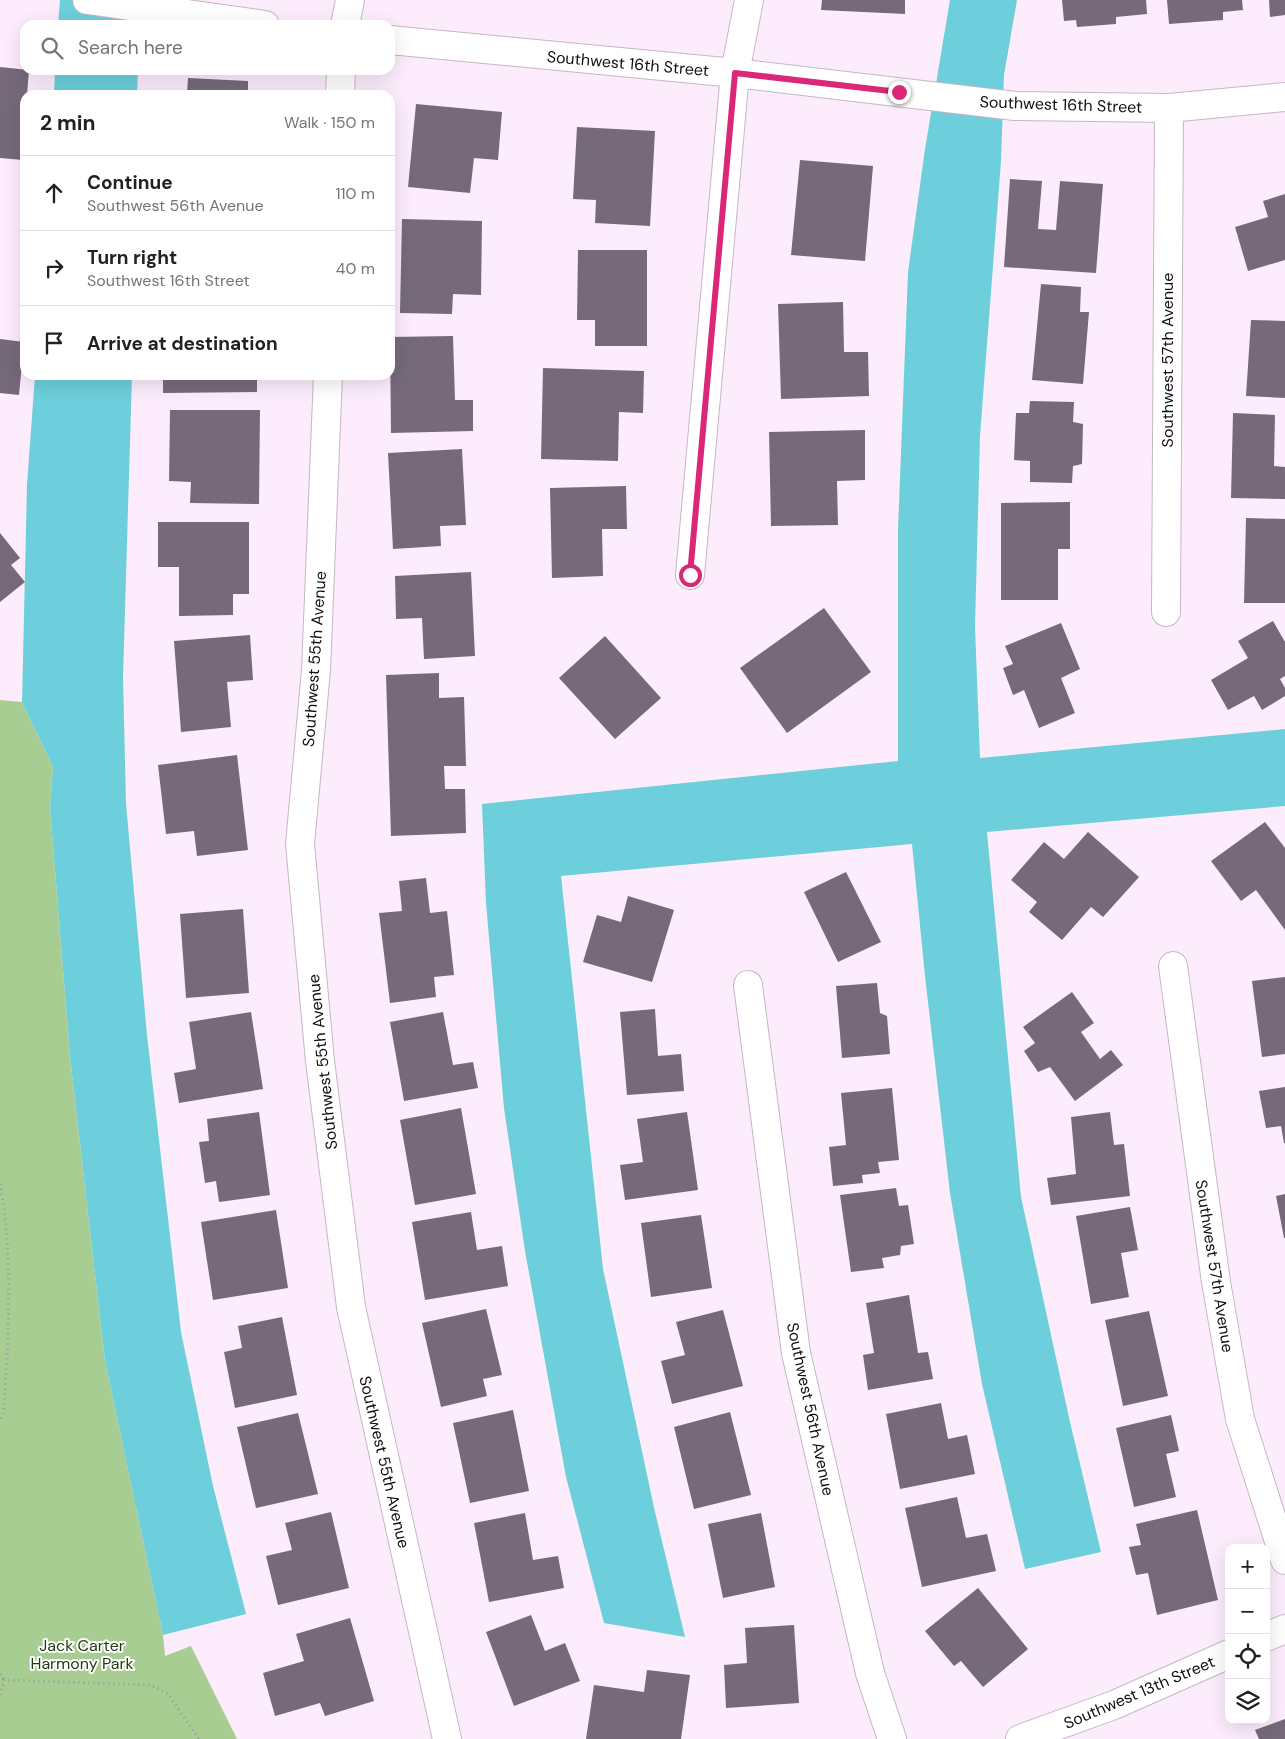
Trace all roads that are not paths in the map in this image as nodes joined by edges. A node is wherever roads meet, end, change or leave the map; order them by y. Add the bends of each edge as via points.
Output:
1 (87, 0) edge
2 (350, 0) edge
3 (749, 0) edge
4 (228, 20) edge
5 (346, 20) edge
6 (395, 40) edge
7 (735, 73) junction
8 (341, 75) edge
9 (340, 90) edge
10 (1285, 97) edge
11 (1169, 108) junction
12 (328, 380) edge
13 (690, 575) dead end
14 (1166, 612) dead end
15 (1173, 966) dead end
16 (748, 985) dead end
17 (1285, 1560) edge
18 (1285, 1629) edge
19 (1270, 1635) edge
20 (1225, 1656) edge
21 (447, 1739) edge
22 (892, 1739) edge
23 (1020, 1739) edge

1 - 4 street
2 - 5 street
3 - 7 street
6 - 7 street, Southwest 16th Street
7 - 11 street, Southwest 16th Street via 1015,106
7 - 13 street
8 - 9 street
10 - 11 street, Southwest 16th Street
11 - 14 street, Southwest 57th Avenue
12 - 21 street, Southwest 55th Avenue via 316,670 300,844 320,1061 350,1307
15 - 17 street, Southwest 57th Avenue via 1216,1282 1240,1419
16 - 22 street, Southwest 56th Avenue via 796,1353 870,1673
18 - 19 street
20 - 23 street, Southwest 13th Street via 1114,1705

